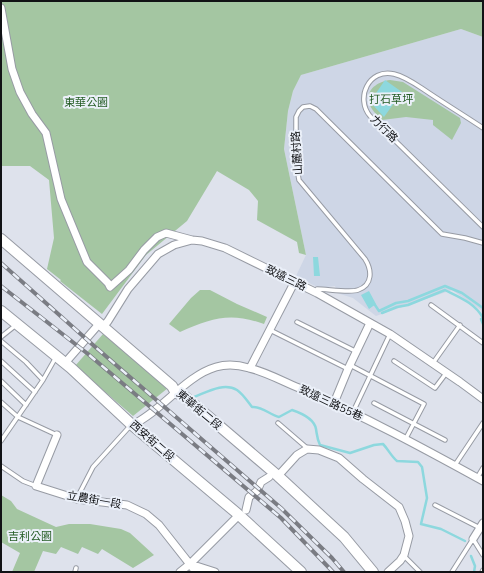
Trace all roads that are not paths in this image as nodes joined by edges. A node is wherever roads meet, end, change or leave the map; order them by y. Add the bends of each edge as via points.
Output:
1 (1, 8) edge
2 (483, 128) edge
3 (483, 227) edge
4 (1, 239) edge
5 (192, 240) junction
6 (483, 243) edge
7 (294, 283) junction
8 (316, 292) junction
9 (431, 305) dead end
10 (1, 311) edge
11 (297, 322) dead end
12 (370, 323) junction
13 (16, 324) junction
14 (460, 325) junction
15 (101, 326) junction
16 (270, 330) junction
17 (390, 334) junction
18 (1, 337) edge
19 (1, 341) edge
20 (483, 343) edge
21 (357, 352) junction
22 (56, 356) junction
23 (1, 361) edge
24 (394, 361) dead end
25 (65, 363) junction
26 (433, 363) junction
27 (349, 367) junction
28 (250, 368) junction
29 (446, 372) junction
30 (370, 375) junction
31 (43, 380) junction
32 (1, 381) edge
33 (35, 392) junction
34 (176, 393) junction
35 (483, 399) edge
36 (1, 402) edge
37 (374, 402) dead end
38 (334, 403) junction
39 (26, 405) junction
40 (352, 412) junction
41 (18, 416) junction
42 (278, 423) dead end
43 (483, 423) edge
44 (414, 424) junction
45 (132, 425) junction
46 (57, 435) joint
47 (405, 440) junction
48 (445, 440) dead end
49 (1, 441) edge
50 (307, 448) junction
51 (455, 465) junction
52 (1, 466) edge
53 (483, 468) edge
54 (273, 476) junction
55 (480, 480) edge
56 (36, 486) junction
57 (76, 499) junction
58 (435, 505) dead end
59 (242, 512) junction
60 (481, 525) edge
61 (474, 539) junction
62 (404, 555) junction
63 (483, 555) edge
64 (190, 564) junction
65 (180, 572) edge
66 (196, 572) edge
67 (216, 572) edge
68 (301, 572) edge
69 (373, 572) edge
70 (388, 572) edge
71 (420, 572) edge
72 (452, 572) edge

1 - 5 street, 致遠三路 via 12,69 20,92 46,133 61,199 87,262 110,287 129,270 157,237 166,233
2 - 3 lane, 力行路 via 396,74 376,76 364,93 365,107 370,116
4 - 15 street, 東華街二段
5 - 7 street, 致遠三路 via 225,248
5 - 15 street via 158,254 128,289 108,321
6 - 8 lane, 山麓村路 via 442,234 316,109 308,106 301,108 295,126 299,180 365,259 371,270 369,280 360,289 317,289
7 - 8 street, 致遠三路
7 - 16 street
8 - 12 street, 致遠三路
9 - 14 lane
10 - 13 street, 西安街二段
11 - 21 lane
12 - 17 street, 致遠三路
12 - 21 street
13 - 18 lane
13 - 22 street, 西安街二段
14 - 20 lane
14 - 26 lane
15 - 25 street
15 - 34 street, 東華街二段 via 172,386
16 - 27 lane
16 - 28 street
17 - 26 street, 致遠三路
17 - 30 lane
19 - 31 lane
21 - 27 street
22 - 25 street, 西安街二段
22 - 31 lane
23 - 33 lane
24 - 29 lane via 435,388
25 - 45 street, 西安街二段
26 - 29 street, 致遠三路
27 - 30 lane
27 - 38 street
28 - 34 street, 致遠三路55巷 via 233,365 214,367
28 - 38 street, 致遠三路55巷
29 - 35 street, 致遠三路
30 - 40 lane
30 - 44 lane via 424,404
31 - 33 lane
32 - 39 lane
33 - 39 lane
34 - 45 street, 致遠三路55巷
34 - 54 street, 東華街二段 via 183,395
36 - 41 lane
37 - 44 lane
38 - 40 street, 致遠三路55巷
39 - 41 lane
40 - 47 street, 致遠三路55巷
41 - 46 lane
41 - 49 lane
42 - 50 lane
43 - 51 lane
44 - 47 lane
44 - 48 lane
45 - 57 lane via 93,467
45 - 59 street, 西安街二段
46 - 56 street
47 - 51 street, 致遠三路55巷
50 - 54 street
50 - 62 street via 339,458 399,507 409,536
51 - 55 street, 致遠三路55巷
52 - 56 lane, 立農街一段 via 23,481
53 - 55 lane
54 - 59 street via 260,482
54 - 69 street, 東華街二段 via 344,537
56 - 57 street, 立農街一段
57 - 64 street, 立農街一段 via 127,505 146,514 159,524
58 - 60 lane
59 - 64 street
59 - 68 street, 西安街二段
60 - 61 street
61 - 63 lane
61 - 72 lane
62 - 70 street
62 - 71 lane
64 - 65 street
64 - 66 street, 立農街一段
64 - 67 street

